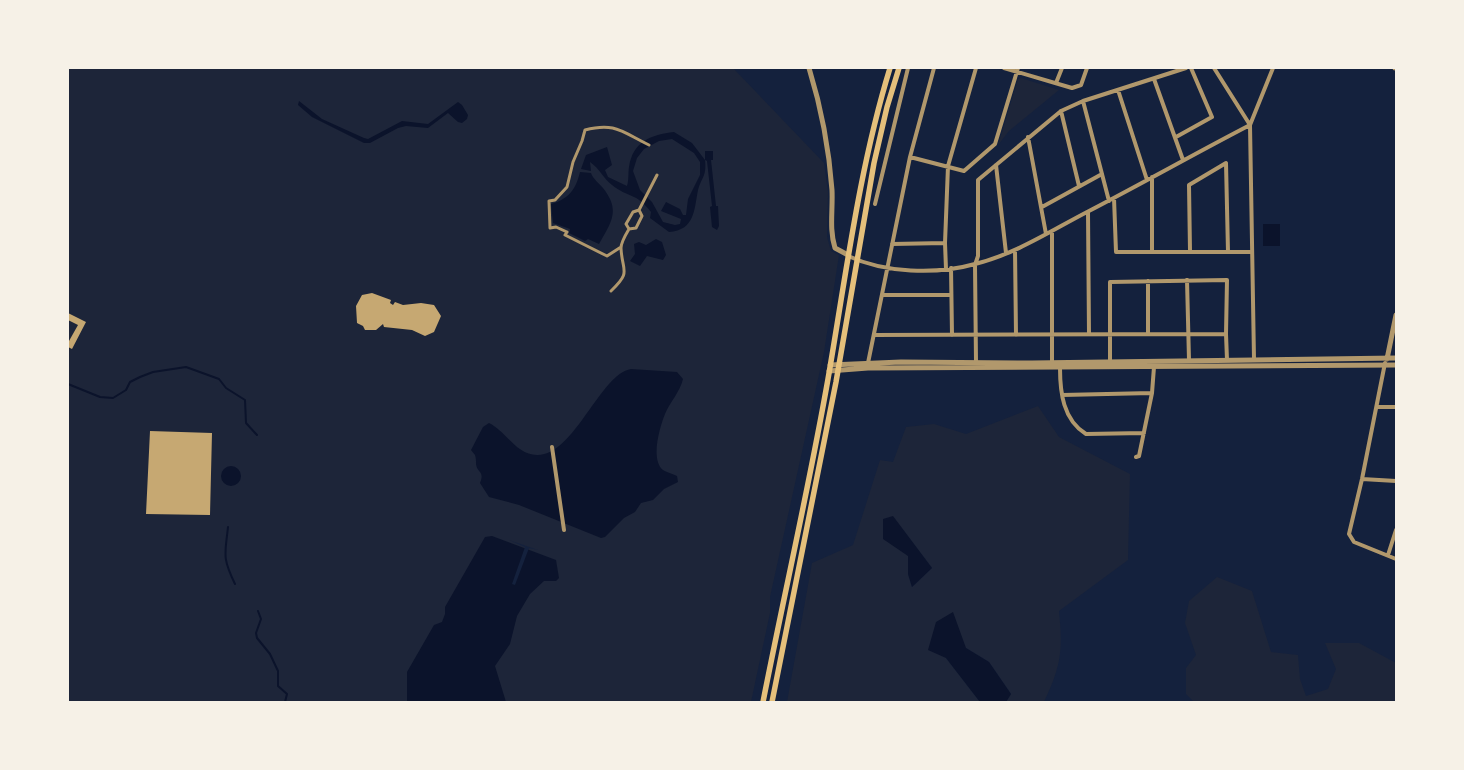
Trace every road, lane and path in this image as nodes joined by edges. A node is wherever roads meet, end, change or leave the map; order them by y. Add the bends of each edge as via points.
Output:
1 (808, 68) edge
2 (890, 68) edge
3 (900, 68) edge
4 (908, 68) edge
5 (934, 68) edge
6 (976, 68) edge
7 (1004, 68) edge
8 (1062, 68) edge
9 (1087, 68) edge
10 (1186, 68) edge
11 (1191, 68) edge
12 (1214, 68) edge
13 (1273, 68) edge
14 (1017, 69) edge
15 (1154, 79) junction
16 (1056, 83) junction
17 (1118, 90) junction
18 (1083, 101) junction
19 (1061, 111) junction
20 (1250, 125) junction
21 (1028, 137) junction
22 (1176, 137) junction
23 (649, 145) dead end
24 (910, 157) junction
25 (1183, 160) junction
26 (996, 165) junction
27 (948, 166) junction
28 (1102, 174) junction
29 (656, 176) dead end
30 (1152, 177) junction
31 (1147, 180) junction
32 (1079, 186) junction
33 (1114, 198) junction
34 (1109, 200) junction
35 (875, 204) dead end
36 (1042, 207) junction
37 (639, 210) junction
38 (1088, 212) junction
39 (629, 229) junction
40 (1052, 232) junction
41 (1046, 234) junction
42 (945, 243) junction
43 (892, 244) junction
44 (621, 247) junction
45 (1015, 250) junction
46 (1190, 251) junction
47 (1152, 252) junction
48 (1228, 252) junction
49 (1251, 252) junction
50 (1006, 253) junction
51 (848, 255) junction
52 (857, 260) junction
53 (975, 265) junction
54 (887, 267) junction
55 (946, 268) junction
56 (951, 268) junction
57 (1187, 280) junction
58 (1148, 281) junction
59 (611, 291) dead end
60 (951, 295) junction
61 (882, 296) junction
62 (1396, 316) edge
63 (1016, 334) junction
64 (1089, 334) junction
65 (1109, 334) junction
66 (1148, 334) junction
67 (1188, 334) junction
68 (1226, 334) junction
69 (874, 335) junction
70 (952, 335) junction
71 (1052, 335) junction
72 (976, 336) junction
73 (1387, 358) junction
74 (1396, 358) edge
75 (1254, 359) junction
76 (1189, 360) junction
77 (1227, 360) junction
78 (1052, 361) junction
79 (1110, 361) junction
80 (868, 362) junction
81 (976, 362) junction
82 (830, 365) junction
83 (953, 365) junction
84 (1384, 366) junction
85 (1396, 366) edge
86 (839, 367) junction
87 (1154, 367) junction
88 (1060, 368) junction
89 (829, 372) junction
90 (1152, 393) junction
91 (1062, 395) junction
92 (1377, 407) junction
93 (1396, 407) edge
94 (1144, 433) junction
95 (552, 447) dead end
96 (1136, 457) dead end
97 (1362, 479) junction
98 (1396, 481) edge
99 (564, 530) dead end
100 (1396, 530) edge
101 (1388, 555) junction
102 (1396, 559) edge
103 (763, 702) edge
104 (772, 702) edge

1 - 51 street via 824,127 832,191 831,236 835,248
2 - 51 main road via 879,105
3 - 52 main road via 874,163
4 - 35 street
5 - 24 street
6 - 27 street
7 - 14 street
8 - 16 street
9 - 16 street via 1080,85 1072,88
10 - 15 street
11 - 22 street via 1212,118
12 - 20 street
13 - 20 street
14 - 16 street
14 - 27 street via 995,144 964,171
15 - 17 street
15 - 22 street
17 - 18 street
17 - 31 street
18 - 19 street
18 - 28 street
19 - 21 street
19 - 32 street
20 - 25 street
20 - 49 street
21 - 26 street
21 - 36 street
22 - 25 street
23 - 44 street via 613,127 604,125 585,130 567,187 555,200 549,201 550,228 567,232 566,236 607,256
24 - 27 street
24 - 43 street
25 - 30 street
26 - 50 street
26 - 53 street via 978,180 978,256
27 - 42 street
28 - 32 street
28 - 34 street
29 - 37 street
30 - 31 street
30 - 47 street
31 - 33 street
32 - 36 street
33 - 34 street
33 - 47 street via 1116,252
34 - 38 street
36 - 41 street
37 - 39 street via 633,212 626,224
37 - 39 street via 642,216 636,228
38 - 40 street
38 - 64 street
39 - 44 street
40 - 41 street
40 - 71 street
41 - 45 street
42 - 43 street
42 - 55 street
43 - 54 street
44 - 59 street via 626,270 624,278
45 - 50 street
45 - 63 street
46 - 47 street
46 - 48 street
46 - 48 street via 1189,185 1226,163
48 - 49 street
49 - 75 street
50 - 53 street
51 - 52 street
51 - 82 main road
52 - 54 street
52 - 86 main road
53 - 56 street
53 - 72 street
54 - 55 street
54 - 61 street
55 - 56 street
56 - 60 street
57 - 58 street
57 - 67 street
57 - 68 street via 1227,280
58 - 65 street via 1110,282
58 - 66 street
60 - 61 street
60 - 70 street
61 - 69 street
62 - 73 street
63 - 71 street
63 - 72 street
64 - 65 street
64 - 71 street
65 - 66 street
65 - 79 street
66 - 67 street
67 - 68 street
67 - 76 street
68 - 77 street
69 - 70 street
69 - 80 street
70 - 72 street
71 - 78 street
72 - 81 street
73 - 74 street
73 - 75 street
73 - 84 street
75 - 77 street
76 - 77 street
76 - 79 street
78 - 79 street
78 - 81 street
80 - 83 street
80 - 86 street
81 - 83 street
82 - 86 street
82 - 89 main road
83 - 86 street
83 - 88 street
84 - 85 street
84 - 87 street
84 - 92 street
86 - 89 street
86 - 104 main road
87 - 88 street
87 - 90 street
88 - 91 street
89 - 103 main road
90 - 91 street
90 - 94 street
91 - 94 street via 1070,421 1086,434
92 - 93 street
92 - 97 street
94 - 96 street
95 - 99 street
97 - 98 street
97 - 101 street via 1349,534 1354,542
100 - 101 street
101 - 102 street

